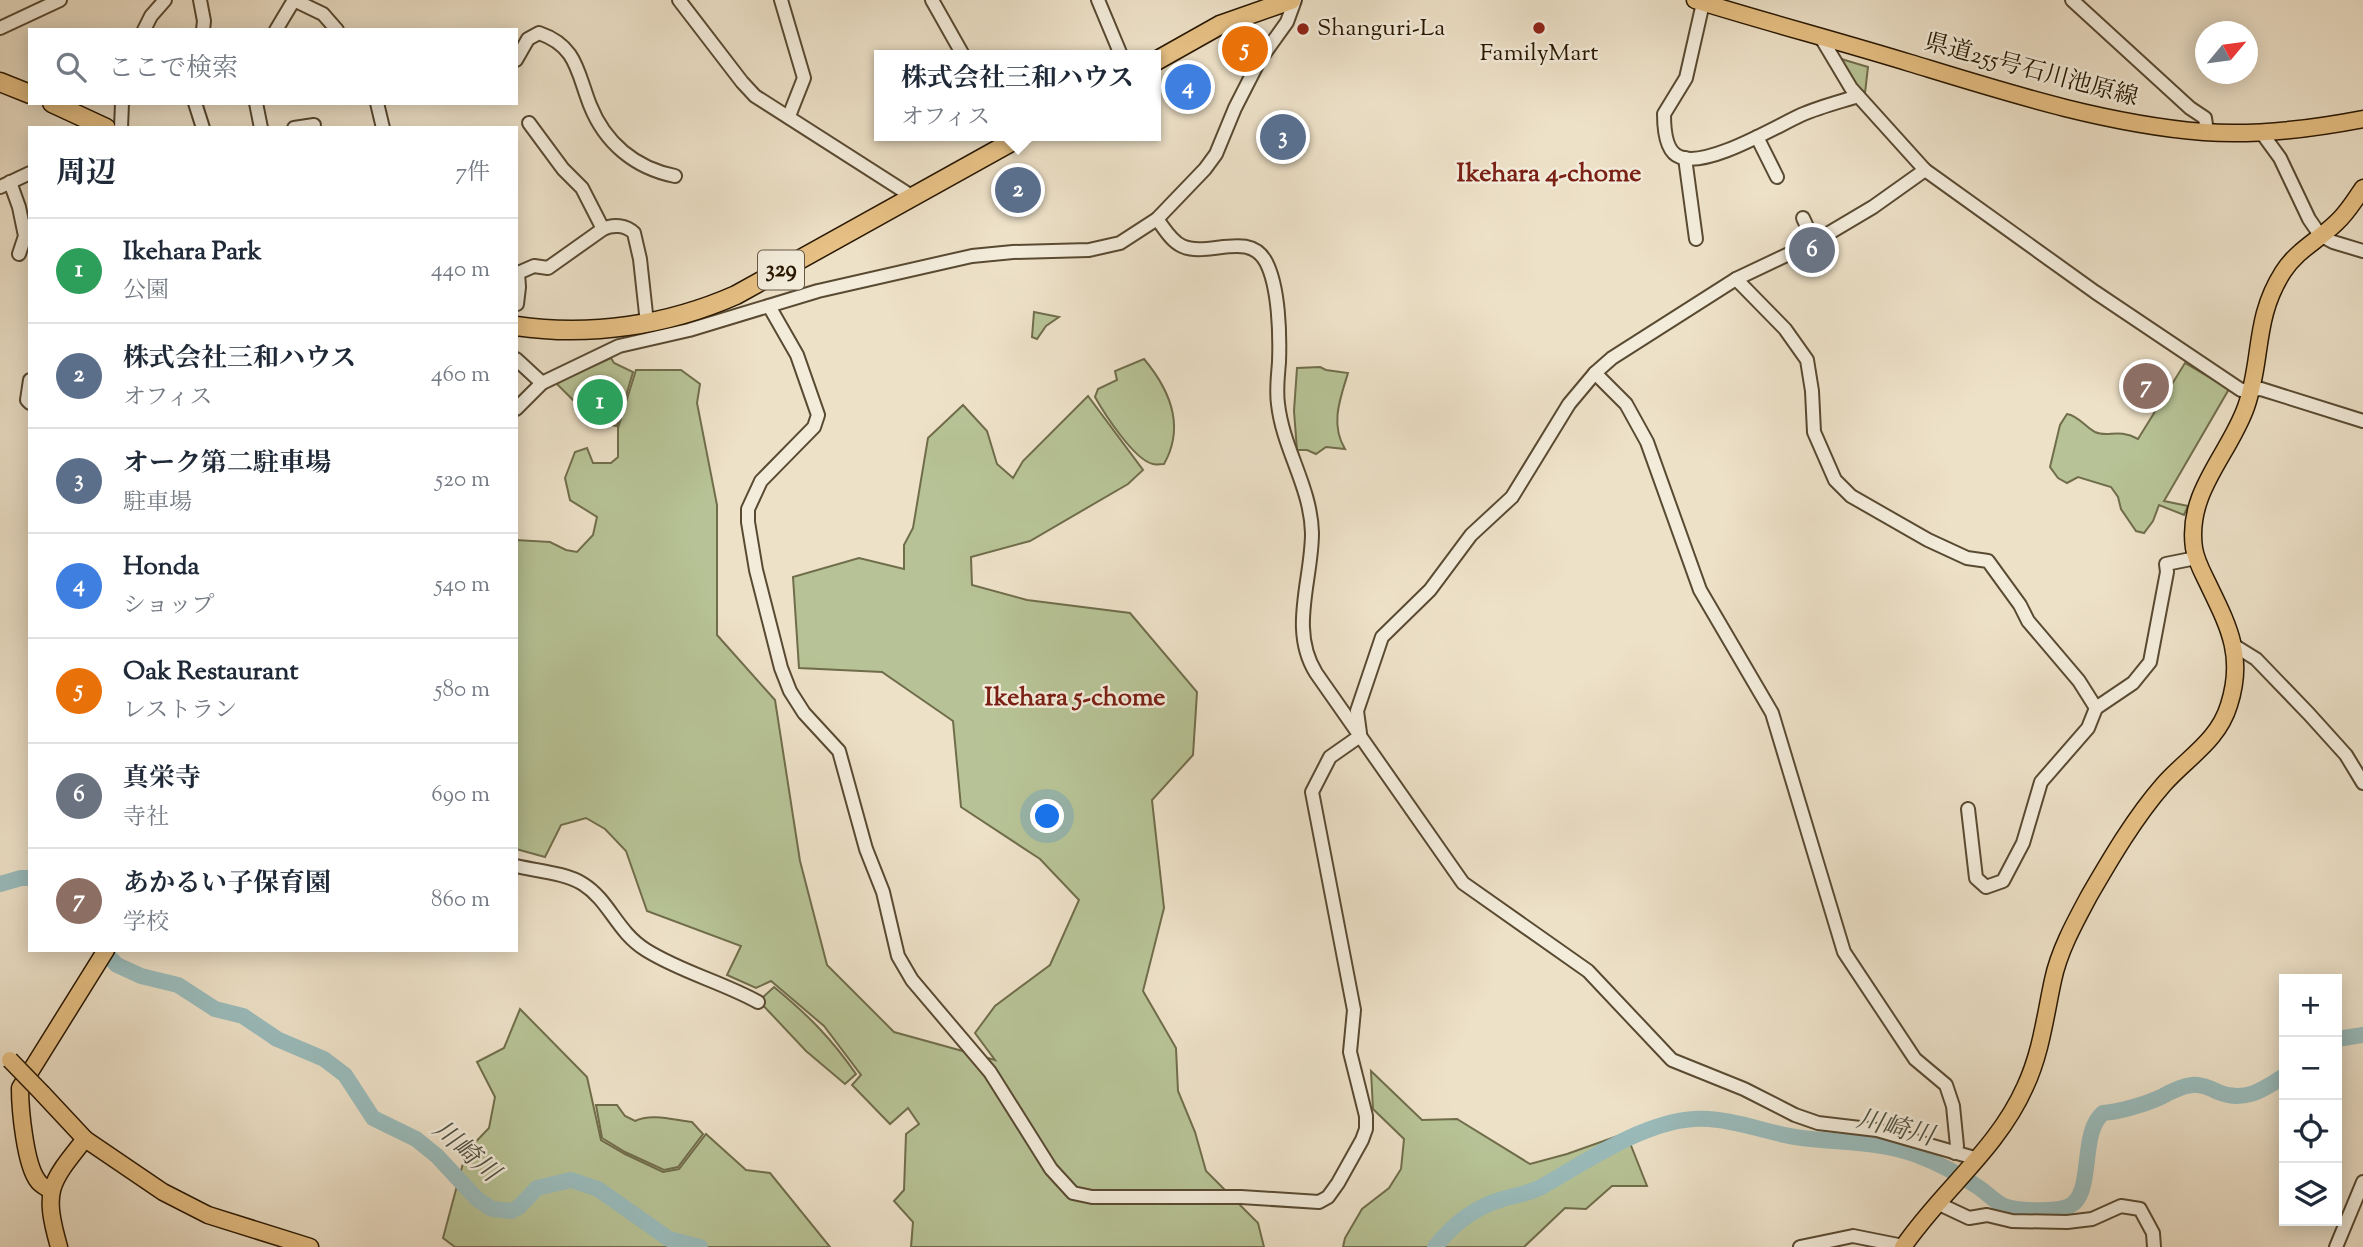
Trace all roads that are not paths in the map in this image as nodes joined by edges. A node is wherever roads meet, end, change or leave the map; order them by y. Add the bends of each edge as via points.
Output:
1 (60, 0) edge
2 (165, 0) edge
3 (200, 0) edge
4 (294, 0) edge
5 (679, 0) edge
6 (781, 0) edge
7 (932, 0) edge
8 (1098, 0) edge
9 (1293, 0) edge
10 (2072, 0) edge
11 (1699, 1) edge
12 (0, 28) edge
13 (145, 28) edge
14 (203, 28) edge
15 (277, 28) edge
16 (335, 28) edge
17 (1819, 36) junction
18 (960, 50) edge
19 (1119, 50) edge
20 (518, 56) edge
21 (1161, 58) edge
22 (0, 82) edge
23 (28, 93) edge
24 (1858, 96) junction
25 (56, 105) edge
26 (122, 105) edge
27 (196, 105) edge
28 (256, 105) edge
29 (377, 105) edge
30 (789, 116) junction
31 (2363, 119) edge
32 (529, 123) dead end
33 (314, 125) dead end
34 (102, 126) edge
35 (121, 126) edge
36 (202, 126) edge
37 (261, 126) edge
38 (308, 126) edge
39 (383, 126) edge
40 (2207, 132) junction
41 (2261, 132) junction
42 (1757, 137) junction
43 (1009, 141) edge
44 (1685, 158) junction
45 (1924, 170) junction
46 (28, 174) edge
47 (674, 176) dead end
48 (1777, 177) dead end
49 (5, 185) edge
50 (2363, 188) edge
51 (913, 197) junction
52 (1803, 218) dead end
53 (1157, 219) junction
54 (603, 229) junction
55 (2320, 235) junction
56 (1696, 239) dead end
57 (1814, 242) junction
58 (2363, 251) edge
59 (19, 254) dead end
60 (518, 273) edge
61 (518, 273) edge
62 (1736, 279) junction
63 (518, 297) edge
64 (769, 306) junction
65 (518, 307) edge
66 (647, 323) junction
67 (686, 323) junction
68 (518, 326) edge
69 (518, 361) edge
70 (1595, 373) junction
71 (542, 383) junction
72 (2250, 390) junction
73 (518, 407) edge
74 (2363, 421) edge
75 (2196, 558) junction
76 (2235, 646) junction
77 (2096, 708) junction
78 (1360, 736) junction
79 (2363, 783) edge
80 (1968, 809) dead end
81 (518, 866) edge
82 (105, 952) edge
83 (758, 1002) dead end
84 (5, 1055) edge
85 (85, 1139) junction
86 (1955, 1153) junction
87 (1974, 1164) junction
88 (2363, 1182) edge
89 (51, 1191) junction
90 (1938, 1201) junction
91 (59, 1247) edge
92 (310, 1247) edge
93 (1800, 1247) edge
94 (1903, 1247) edge
95 (2154, 1247) edge
96 (2336, 1247) edge

1 - 12 street
2 - 13 street
3 - 14 street
4 - 15 street
4 - 16 street via 323,14
5 - 30 street via 755,96
6 - 30 street via 804,78
7 - 18 street
8 - 19 street
9 - 21 highway via 1220,25
9 - 53 street via 1287,22 1259,61 1216,154
10 - 40 street via 2205,118
11 - 17 main road, 県道255号石川池原線
11 - 44 street via 1686,78 1664,114 1669,146
17 - 24 street
17 - 40 main road, 県道255号石川池原線 via 2097,115
20 - 47 street via 528,39 539,33 553,38 579,69 590,106 618,148 639,165
22 - 23 highway
24 - 42 street via 1804,114
24 - 45 street
25 - 34 highway
26 - 35 street
27 - 36 street
28 - 37 street
29 - 39 street
30 - 51 street
31 - 41 main road, 県道255号石川池原線
32 - 54 street via 582,188
33 - 38 street
40 - 41 main road, 県道255号石川池原線
41 - 55 street via 2280,158
42 - 44 street via 1719,154
42 - 48 street
43 - 51 highway, 329
44 - 56 street
45 - 57 street
45 - 72 street via 2212,372 2241,390
46 - 49 street
49 - 59 street via 19,207 25,236
50 - 55 main road via 2341,219
51 - 67 highway, 329
52 - 57 street
53 - 64 street via 1112,247 972,256 872,277
53 - 78 street via 1182,246 1245,246 1261,254 1267,264 1278,326 1278,405 1310,519 1304,648 1309,663
54 - 60 street via 548,268 534,266
54 - 66 street via 624,227 634,233
55 - 58 street
55 - 72 main road via 2295,256 2273,289 2264,312
57 - 62 street
61 - 63 street
62 - 70 street
62 - 77 street via 1807,359 1814,432 1835,480 1851,496 1928,540 1967,558 1988,561
64 - 67 street
64 - 78 street via 797,355 818,415 814,427 761,481 748,509 756,570 781,668 804,713 839,751 898,956 912,980 981,1060 1051,1169 1073,1193 1306,1203 1328,1197 1338,1183 1362,1140 1366,1116 1350,1052 1354,1010 1312,792 1330,757
65 - 68 street
66 - 67 highway, 329
66 - 68 highway, 329 via 555,330
67 - 71 street via 619,346
69 - 71 street
70 - 78 street via 1569,404 1512,497 1471,535 1430,590 1382,637 1357,711
70 - 86 street via 1626,404 1647,442 1700,590 1772,713 1844,952 1914,1059 1946,1085 1953,1106
71 - 73 street
72 - 74 street via 2261,389
72 - 75 main road via 2236,430 2200,496 2194,528
75 - 76 main road
75 - 77 street via 2166,564 2150,662 2133,683
76 - 79 street via 2256,659 2309,714 2346,755
76 - 87 main road via 2234,686 2220,726 2204,748 2165,782 2089,896 2058,963 2039,1051 2026,1087 1996,1138
77 - 80 street via 2088,728 2041,782 2023,844 2003,881 1986,887 1976,878
78 - 86 street via 1463,883 1588,971 1672,1060 1818,1123 1877,1130
81 - 83 street via 580,882 596,894 636,943
82 - 89 main road via 20,1087 32,1165 38,1181
84 - 85 main road, bridge
85 - 89 main road
85 - 92 main road via 183,1203
86 - 87 street
87 - 90 main road
88 - 96 street
89 - 91 main road via 49,1208
90 - 94 main road
90 - 95 street via 1969,1218 1987,1215 2012,1221 2067,1222 2092,1219 2121,1206 2140,1209 2153,1233
93 - 94 street via 1853,1236

